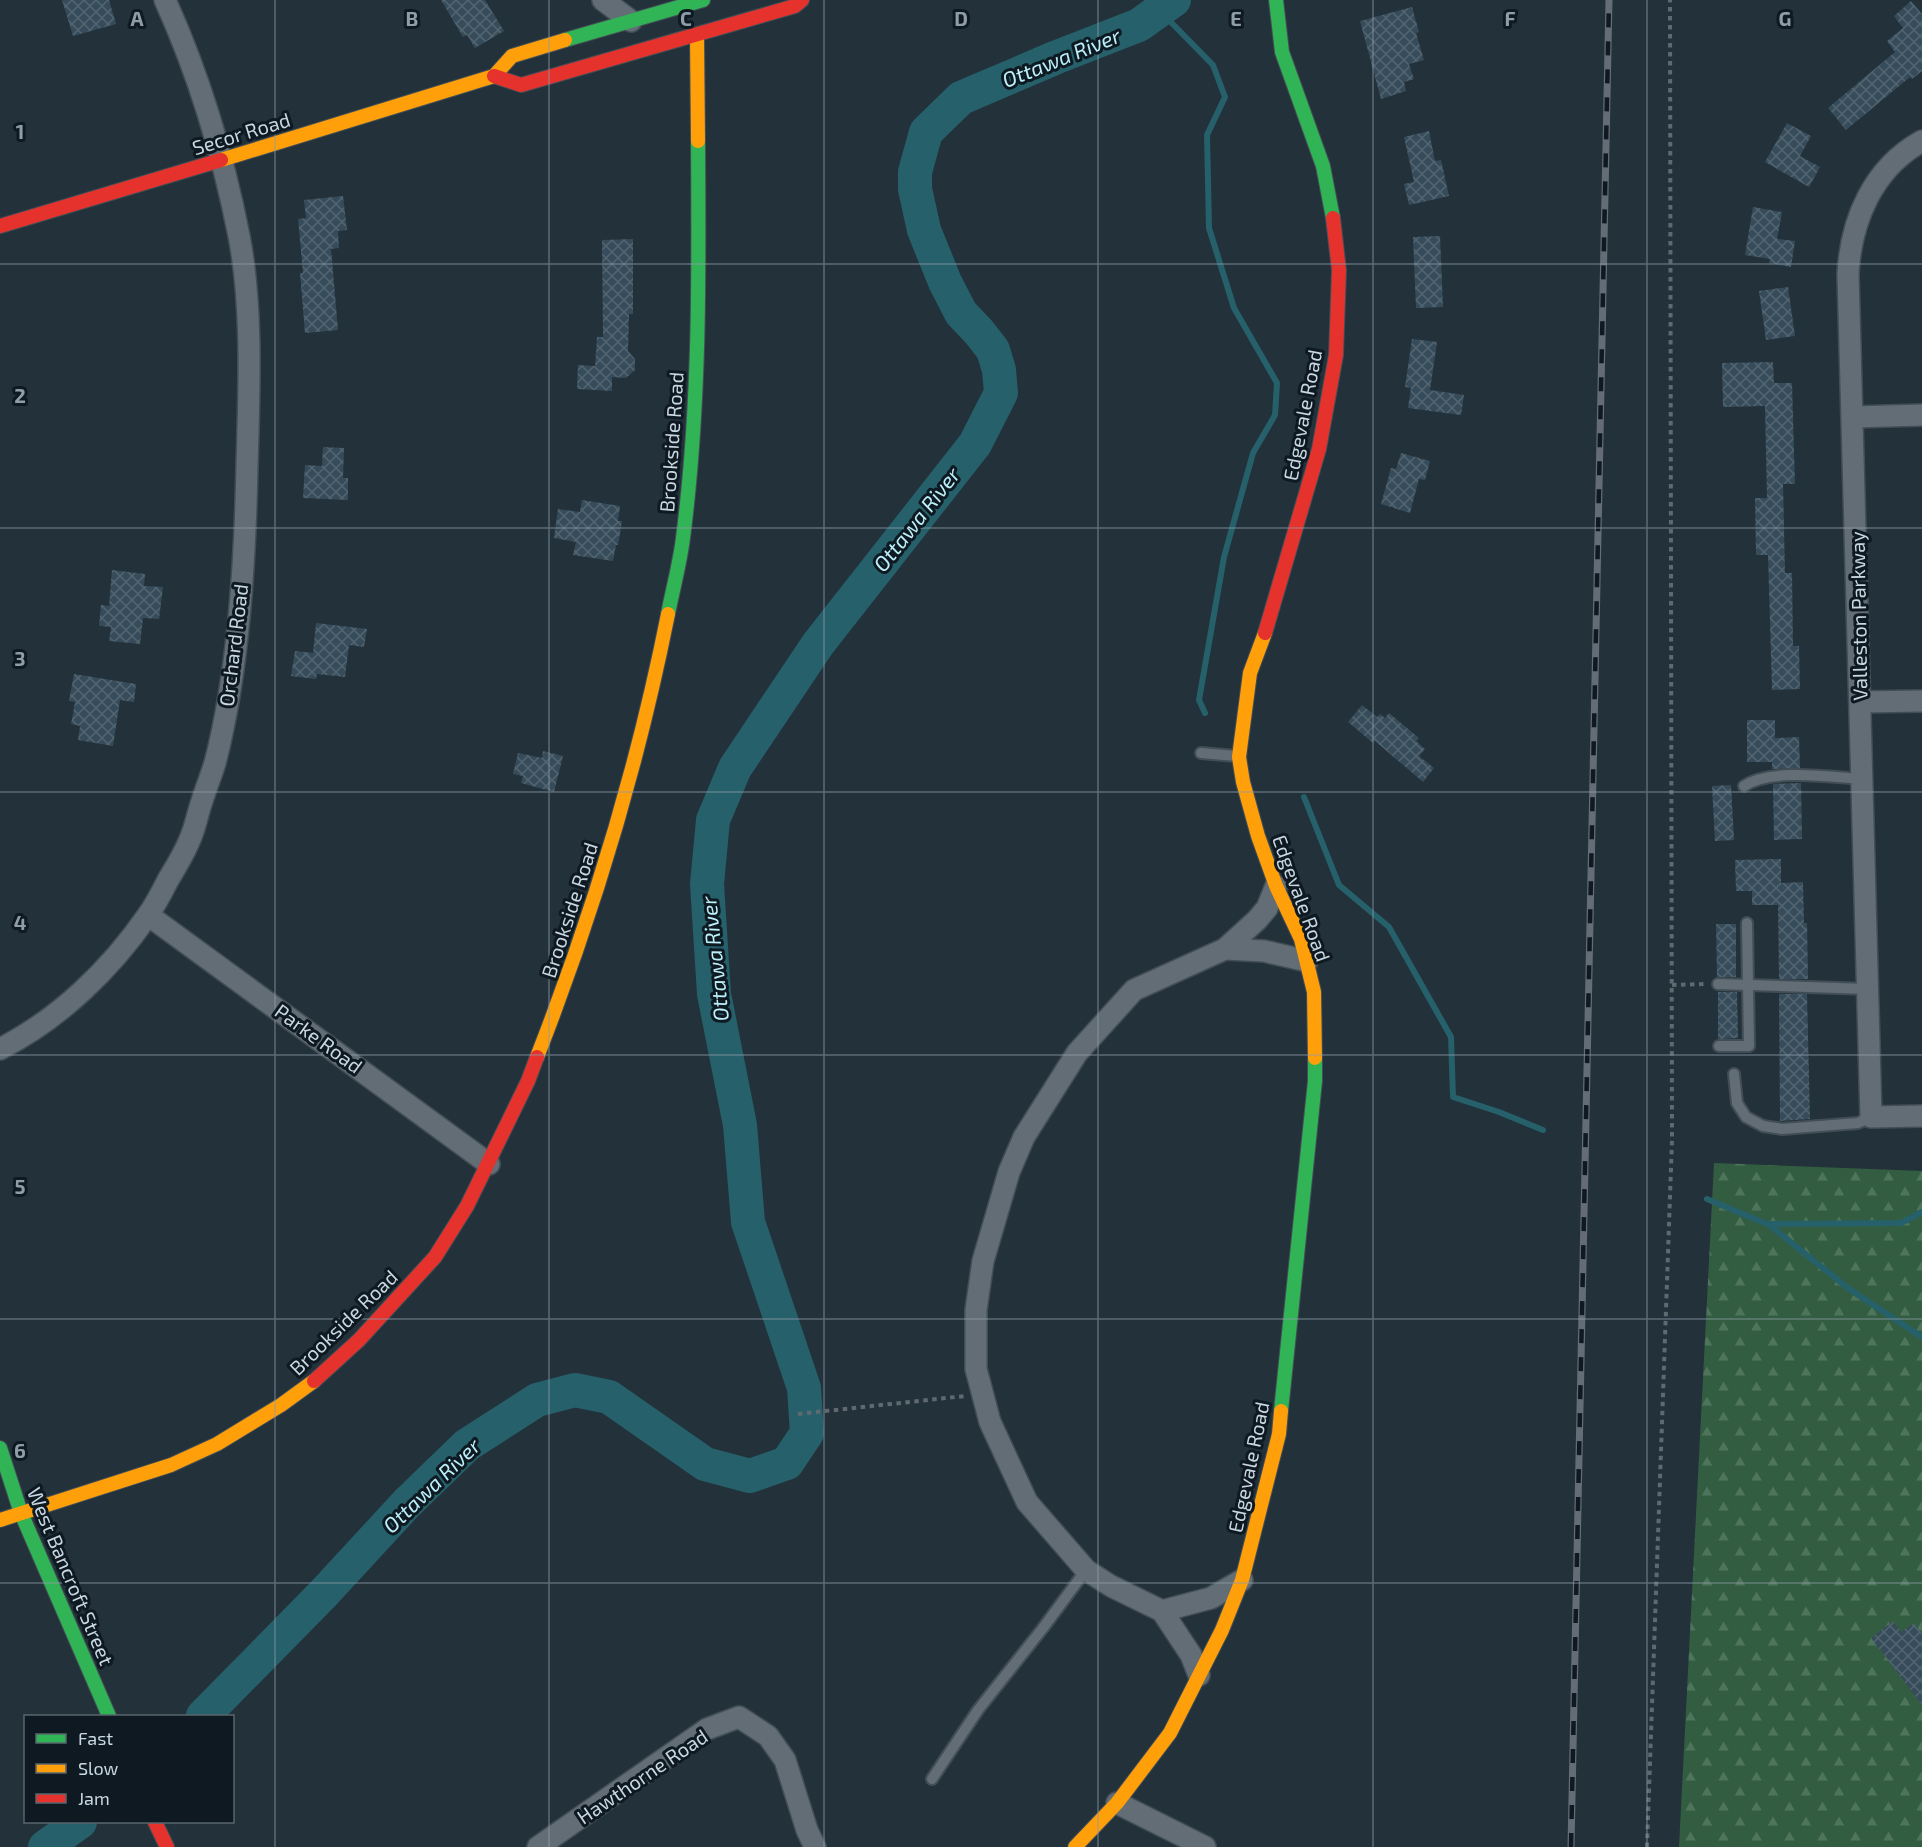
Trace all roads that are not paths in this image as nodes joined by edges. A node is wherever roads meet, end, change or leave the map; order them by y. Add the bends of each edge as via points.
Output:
1 (165, 0) edge
2 (603, 0) edge
3 (703, 0) edge
4 (802, 0) edge
5 (1276, 0) edge
6 (631, 21) junction
7 (697, 36) junction
8 (494, 76) junction
9 (1922, 141) edge
10 (221, 160) junction
11 (0, 226) edge
12 (1922, 415) edge
13 (1853, 417) junction
14 (1922, 701) edge
15 (1860, 702) junction
16 (1202, 753) dead end
17 (1239, 757) junction
18 (1862, 779) junction
19 (1744, 786) dead end
20 (1276, 886) junction
21 (148, 915) junction
22 (1747, 923) dead end
23 (1225, 949) junction
24 (1307, 962) junction
25 (1718, 984) road end
26 (1748, 985) junction
27 (1868, 989) junction
28 (1719, 1046) dead end
29 (0, 1049) edge
30 (1734, 1074) dead end
31 (1922, 1116) edge
32 (1871, 1117) junction
33 (489, 1164) junction
34 (0, 1448) edge
35 (21, 1513) junction
36 (0, 1520) edge
37 (1086, 1570) junction
38 (1242, 1580) junction
39 (1162, 1611) junction
40 (1198, 1675) junction
41 (110, 1715) edge
42 (932, 1779) dead end
43 (1117, 1803) junction
44 (156, 1823) edge
45 (166, 1847) edge
46 (538, 1847) edge
47 (815, 1847) edge
48 (1075, 1847) edge
49 (1205, 1847) edge

1 - 10 street, Orchard Road via 187,48
2 - 6 street
3 - 6 street, Secor Road
4 - 7 street via 795,6
5 - 17 street, Edgevale Road via 1282,52 1323,166 1333,217 1339,270 1336,355 1320,449 1250,673
6 - 8 street, Secor Road via 512,56
7 - 8 street via 521,85
7 - 33 street, Brookside Road via 699,277 692,457 683,540 658,666 613,838 561,996 528,1081
8 - 10 street, Secor Road
9 - 13 street, Valleston Parkway via 1903,153 1880,178 1853,231 1848,274
10 - 11 street, Secor Road
10 - 21 street, Orchard Road via 240,238 247,299 249,417 240,607 215,763 192,834
12 - 13 street
13 - 15 street, Valleston Parkway
14 - 15 street
15 - 18 street, Valleston Parkway
16 - 17 lane
17 - 20 street, Edgevale Road via 1255,825
18 - 19 lane via 1779,775 1753,780
18 - 27 street, Valleston Parkway
20 - 23 street via 1267,908
20 - 24 street, Edgevale Road via 1301,939
21 - 29 street, Orchard Road via 87,987 27,1035
21 - 33 street, Parke Road
22 - 26 lane
23 - 24 street via 1264,951
23 - 37 street via 1134,990 1077,1053 1024,1137 1009,1172 983,1261 976,1310 976,1369 990,1422 1027,1502
24 - 38 street, Edgevale Road via 1314,992 1315,1081 1301,1228 1279,1434
25 - 26 lane
26 - 27 lane
26 - 28 lane via 1749,1046
27 - 32 street, Valleston Parkway
30 - 32 lane via 1737,1103 1746,1117 1763,1126 1858,1123
31 - 32 street
33 - 35 street, Brookside Road via 435,1257 359,1340 313,1382 217,1444 171,1465
34 - 35 street, West Bancroft Street
35 - 36 street, Brookside Road
35 - 41 street, West Bancroft Street
37 - 39 street
37 - 42 lane via 978,1710
38 - 39 street via 1211,1598
38 - 40 street, Edgevale Road
39 - 40 street via 1191,1655
40 - 43 street, Edgevale Road via 1170,1733
43 - 48 street, Edgevale Road
43 - 49 street
44 - 45 street
46 - 47 street, Hawthorne Road via 707,1729 739,1717 768,1736 785,1760

